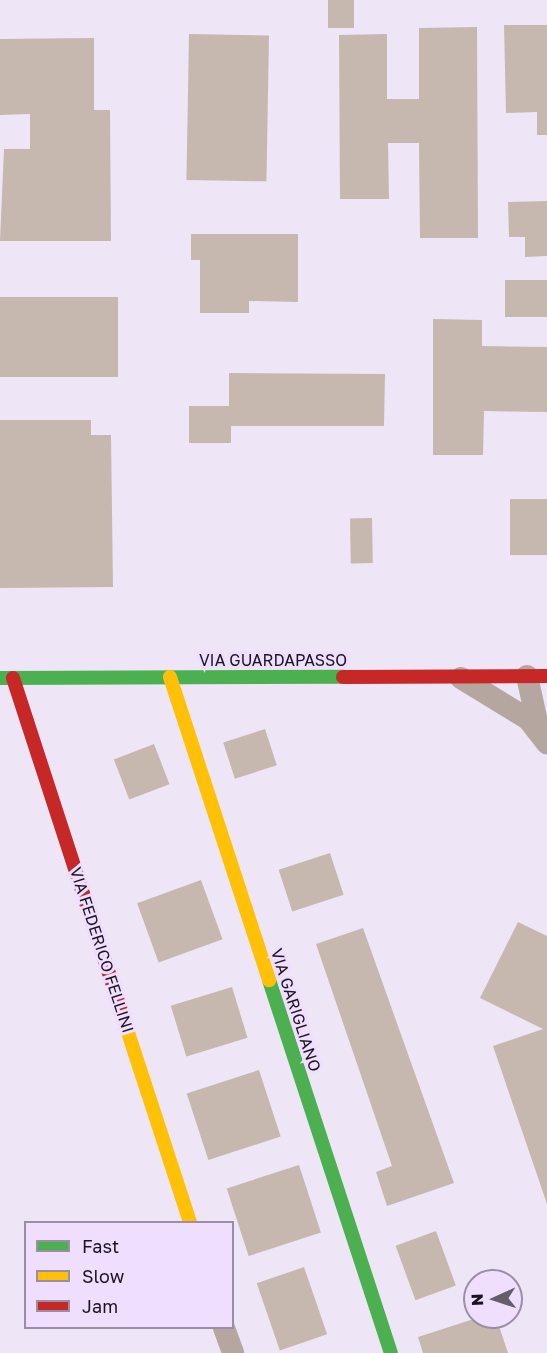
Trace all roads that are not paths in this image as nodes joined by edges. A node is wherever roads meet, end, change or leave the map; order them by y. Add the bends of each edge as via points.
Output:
1 (457, 676) junction
2 (537, 676) edge
3 (170, 677) junction
4 (7, 678) edge
5 (543, 737) edge
6 (190, 1221) edge
7 (224, 1329) edge
8 (232, 1353) edge
9 (391, 1353) edge

1 - 2 street, VIA GUARDAPASSO
1 - 3 street, VIA GUARDAPASSO
1 - 5 street via 505,702
2 - 5 street
3 - 4 street, VIA GUARDAPASSO
3 - 9 street, VIA GARIGLIANO
4 - 6 street, VIA FEDERICO FELLINI
7 - 8 street

